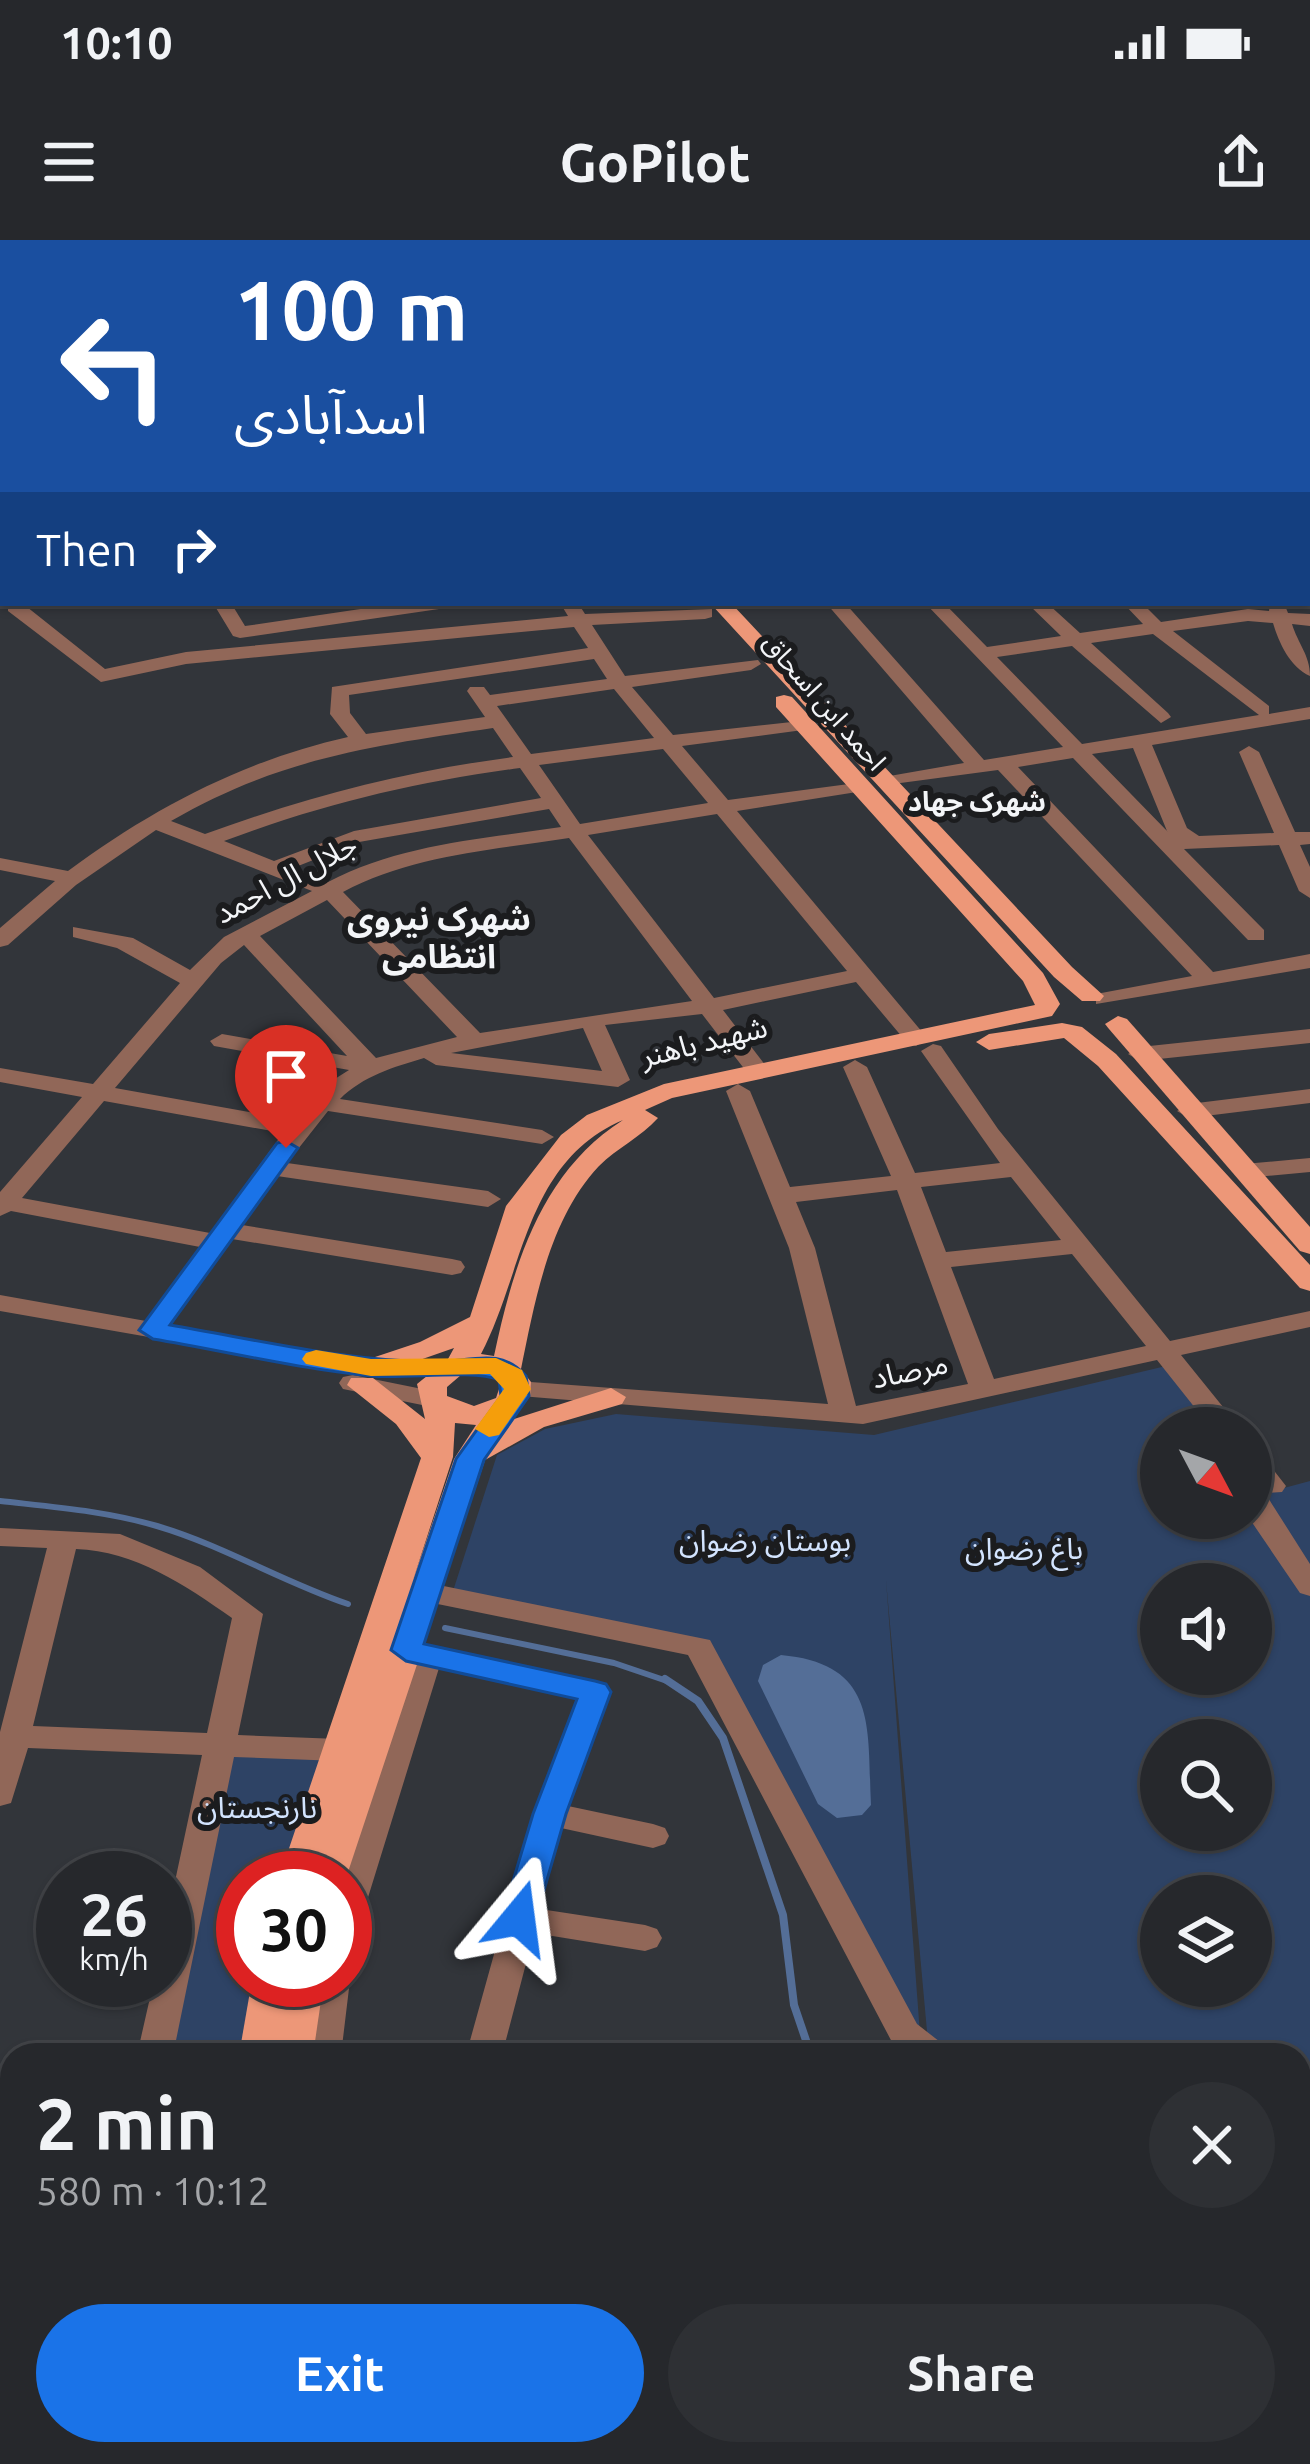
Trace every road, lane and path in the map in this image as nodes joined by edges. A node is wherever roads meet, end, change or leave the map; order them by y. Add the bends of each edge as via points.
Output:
1 (224, 606) edge
2 (387, 606) edge
3 (571, 606) edge
4 (838, 606) edge
5 (937, 606) edge
6 (1039, 606) edge
7 (1135, 606) edge
8 (712, 607) edge
9 (14, 608) edge
10 (335, 609) edge
11 (1242, 609) edge
12 (1278, 610) edge
13 (1310, 620) edge
14 (582, 621) junction
15 (1156, 628) junction
16 (1073, 640) junction
17 (601, 652) junction
18 (982, 653) junction
19 (751, 664) junction
20 (1310, 670) edge
21 (622, 686) junction
22 (486, 705) junction
23 (1262, 710) dead end
24 (1310, 713) edge
25 (1161, 717) dead end
26 (803, 724) junction
27 (1140, 740) junction
28 (362, 742) junction
29 (670, 743) junction
30 (1079, 750) junction
31 (1249, 752) dead end
32 (1002, 762) junction
33 (528, 764) junction
34 (978, 766) junction
35 (885, 782) junction
36 (857, 786) junction
37 (554, 802) junction
38 (724, 808) junction
39 (156, 822) junction
40 (576, 833) junction
41 (1286, 838) junction
42 (1310, 838) edge
43 (207, 840) junction
44 (1183, 843) junction
45 (0, 864) edge
46 (278, 867) junction
47 (73, 878) junction
48 (329, 890) junction
49 (1310, 891) edge
50 (82, 932) dead end
51 (4, 934) edge
52 (247, 935) junction
53 (1256, 935) dead end
54 (1310, 961) edge
55 (862, 974) junction
56 (1310, 976) edge
57 (190, 980) junction
58 (1208, 980) junction
59 (707, 1006) junction
60 (1108, 1009) junction
61 (591, 1020) junction
62 (1056, 1020) junction
63 (1310, 1036) edge
64 (222, 1041) dead end
65 (475, 1042) junction
66 (925, 1045) junction
67 (1140, 1054) junction
68 (408, 1055) junction
69 (371, 1067) junction
70 (855, 1067) junction
71 (1, 1076) edge
72 (751, 1080) junction
73 (93, 1094) junction
74 (1310, 1096) edge
75 (321, 1102) junction
76 (1189, 1111) junction
77 (299, 1128) junction
78 (542, 1137) dead end
79 (1310, 1165) edge
80 (272, 1168) junction
81 (1017, 1168) junction
82 (1244, 1172) junction
83 (906, 1181) junction
84 (781, 1196) junction
85 (488, 1199) dead end
86 (3, 1204) edge
87 (220, 1236) junction
88 (1307, 1237) edge
89 (1079, 1246) junction
90 (933, 1261) junction
91 (452, 1267) dead end
92 (1310, 1282) edge
93 (0, 1303) edge
94 (1310, 1319) edge
95 (0, 1321) edge
96 (483, 1322) junction
97 (153, 1330) junction
98 (1166, 1352) junction
99 (366, 1376) junction
100 (444, 1385) junction
101 (508, 1389) junction
102 (984, 1389) junction
103 (611, 1396) junction
104 (1209, 1407) edge
105 (844, 1414) junction
106 (453, 1458) junction
107 (1272, 1533) edge
108 (0, 1537) edge
109 (64, 1539) junction
110 (1310, 1586) edge
111 (407, 1590) junction
112 (402, 1651) junction
113 (222, 1744) junction
114 (8, 1748) edge
115 (338, 1750) junction
116 (0, 1796) edge
117 (549, 1814) junction
118 (653, 1836) dead end
119 (306, 1851) edge
120 (337, 1851) edge
121 (360, 1851) edge
122 (519, 1918) junction
123 (645, 1938) dead end
124 (266, 2007) edge
125 (300, 2007) edge
126 (329, 2007) edge
127 (157, 2043) edge
128 (260, 2043) edge
129 (296, 2043) edge
130 (325, 2043) edge
131 (487, 2043) edge
132 (917, 2043) edge

1 - 10 street via 240,632
2 - 10 street
3 - 14 street
4 - 34 street
5 - 18 street
6 - 16 street
7 - 15 street
8 - 14 street
8 - 19 main road, احمد ابن اسحاق
8 - 35 main road, احمد ابن اسحاق
9 - 14 street via 101,676 186,658
11 - 12 street
11 - 15 street
12 - 13 street
12 - 20 street
14 - 17 street
15 - 16 street
15 - 23 street
16 - 18 street
16 - 25 street
17 - 21 street
17 - 28 street via 339,691 340,714
18 - 30 street
19 - 21 street
19 - 26 main road, احمد ابن اسحاق
21 - 22 street
21 - 29 street
22 - 28 street
22 - 33 street
24 - 27 street
26 - 29 street
26 - 36 main road, احمد ابن اسحاق
27 - 30 street
27 - 44 street
28 - 39 street via 222,783
29 - 33 street
29 - 38 street
30 - 32 street
30 - 44 street
31 - 41 street
32 - 34 street
32 - 58 street
33 - 37 street
33 - 43 street via 420,775
34 - 35 street
35 - 60 main road, احمد ابن اسحاق
36 - 38 street, جلال ال احمد
36 - 62 main road, احمد ابن اسحاق via 1034,978
37 - 40 street
37 - 46 street via 354,837
38 - 40 street, جلال ال احمد
38 - 55 street
39 - 43 street
39 - 47 street
40 - 48 street, جلال ال احمد via 405,858
40 - 59 street
41 - 42 street
41 - 44 street
41 - 49 street
43 - 46 street
44 - 53 street
45 - 47 street
46 - 48 street
47 - 51 street
48 - 52 street, جلال ال احمد
48 - 65 street
50 - 57 street via 124,943
52 - 57 street, جلال ال احمد
52 - 69 street
54 - 58 street
55 - 59 street
55 - 66 street
56 - 60 street
57 - 73 street, جلال ال احمد
58 - 60 street
59 - 61 street
59 - 72 street
60 - 62 main road via 1095,1034
60 - 62 main road via 1065,996
60 - 67 main road, احمد ابن اسحاق
61 - 65 street
61 - 68 street via 618,1080
62 - 66 main road, شهید باهنر
62 - 92 main road, احمد ابن اسحاق via 1107,1060
63 - 67 street
64 - 69 street
65 - 68 street
66 - 70 main road, شهید باهنر
66 - 72 main road, شهید باهنر
66 - 81 street
67 - 76 main road, احمد ابن اسحاق
68 - 69 street
69 - 75 street
70 - 72 main road, شهید باهنر
70 - 83 street
71 - 73 street
72 - 84 street
72 - 96 main road, شهید باهنر via 629,1105 571,1141 520,1206
72 - 101 main road, شهید باهنر via 622,1129 571,1180 552,1210
73 - 77 street
73 - 86 street, جلال ال احمد
74 - 76 street
75 - 77 street
75 - 78 street
76 - 82 main road, احمد ابن اسحاق
77 - 80 street
79 - 82 street
80 - 85 street
80 - 87 street
81 - 83 street
81 - 89 street
82 - 88 main road, احمد ابن اسحاق
83 - 84 street
83 - 90 street
84 - 105 street
86 - 87 street
87 - 91 street
87 - 97 street
89 - 90 street
89 - 98 street
90 - 102 street
93 - 97 street
94 - 98 street, مرصاد
95 - 99 street
96 - 99 main road
96 - 100 main road, شهید باهنر
97 - 99 street
98 - 102 street, مرصاد
98 - 104 street
99 - 100 street
99 - 106 main road
100 - 101 main road via 484,1363
100 - 101 main road via 464,1416
100 - 106 main road, شهید باهنر
101 - 103 street, مرصاد
101 - 106 main road, شهید باهنر
102 - 105 street, مرصاد
103 - 105 street, مرصاد
103 - 106 main road via 533,1420
106 - 111 main road, شهید باهنر
107 - 110 street
108 - 109 street
109 - 113 street via 110,1541 190,1574 248,1614
109 - 114 street
111 - 112 main road, شهید باهنر
111 - 132 street via 699,1646
112 - 115 main road, شهید باهنر
112 - 117 street via 595,1692
112 - 120 main road, شهید باهنر
112 - 121 street
113 - 114 street
113 - 115 street
113 - 127 street
114 - 116 street
115 - 119 main road, شهید باهنر
117 - 118 street
117 - 122 street
122 - 123 street
122 - 131 street
124 - 128 main road
125 - 129 main road
126 - 130 street

